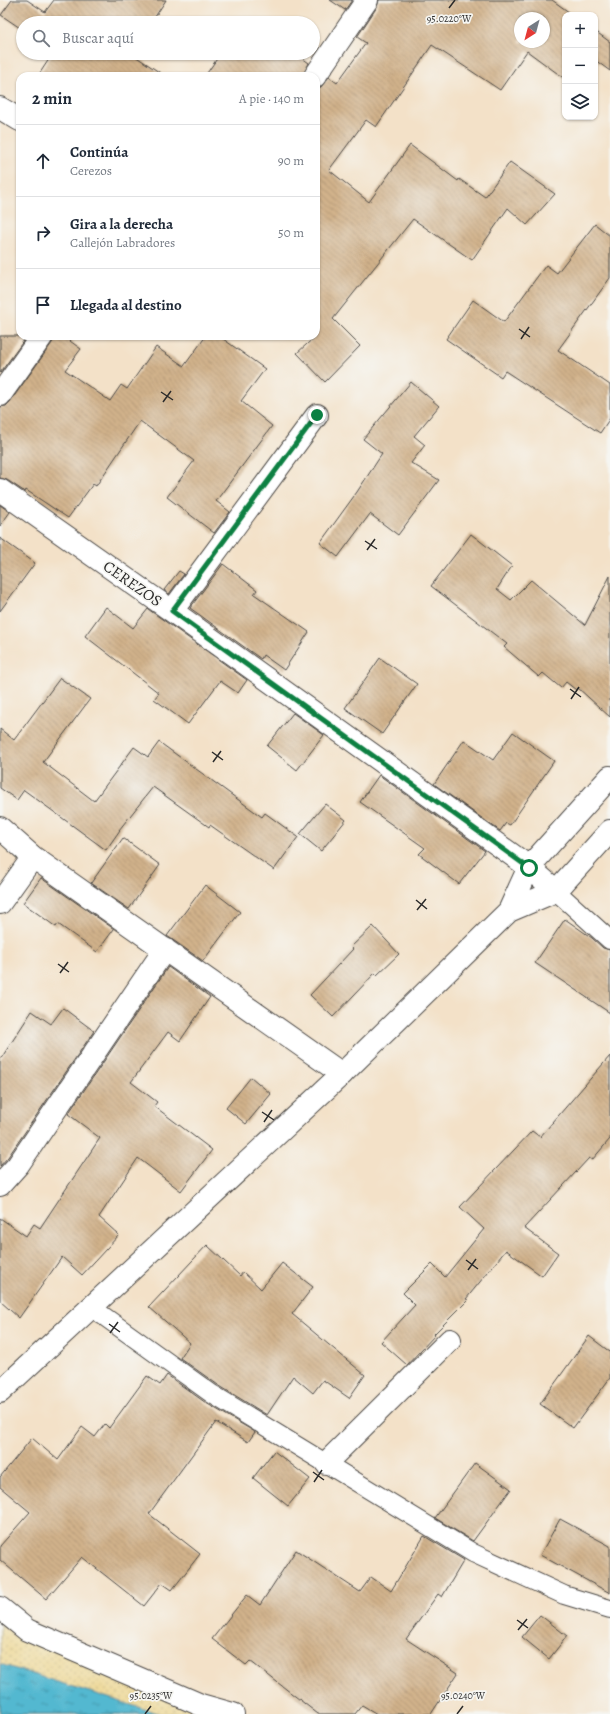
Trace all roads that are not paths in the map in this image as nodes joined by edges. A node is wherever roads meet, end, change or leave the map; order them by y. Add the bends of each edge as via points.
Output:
1 (368, 0) edge
2 (318, 72) edge
3 (0, 108) edge
4 (16, 118) edge
5 (39, 340) edge
6 (0, 395) edge
7 (317, 415) dead end
8 (0, 490) edge
9 (172, 611) junction
10 (610, 777) edge
11 (0, 828) edge
12 (610, 831) edge
13 (33, 856) junction
14 (529, 868) junction
15 (556, 891) junction
16 (0, 902) edge
17 (510, 912) junction
18 (610, 940) edge
19 (165, 949) junction
20 (342, 1074) junction
21 (0, 1185) edge
22 (91, 1307) junction
23 (450, 1340) dead end
24 (0, 1392) edge
25 (326, 1462) junction
26 (0, 1608) edge
27 (610, 1609) edge
28 (233, 1714) edge

1 - 2 street
3 - 4 street
5 - 6 street
7 - 9 street
8 - 9 street, CEREZOS
9 - 14 street, CEREZOS
10 - 14 street
11 - 13 street
12 - 15 street
13 - 16 street
13 - 19 street
14 - 15 street, CEREZOS
14 - 17 street
15 - 17 street
15 - 18 lane
17 - 20 street
19 - 20 street
19 - 21 street via 18,1165
20 - 22 street
22 - 24 street
22 - 25 lane via 212,1394
23 - 25 street
25 - 27 lane via 473,1553 564,1595
26 - 28 street via 27,1630 201,1705

